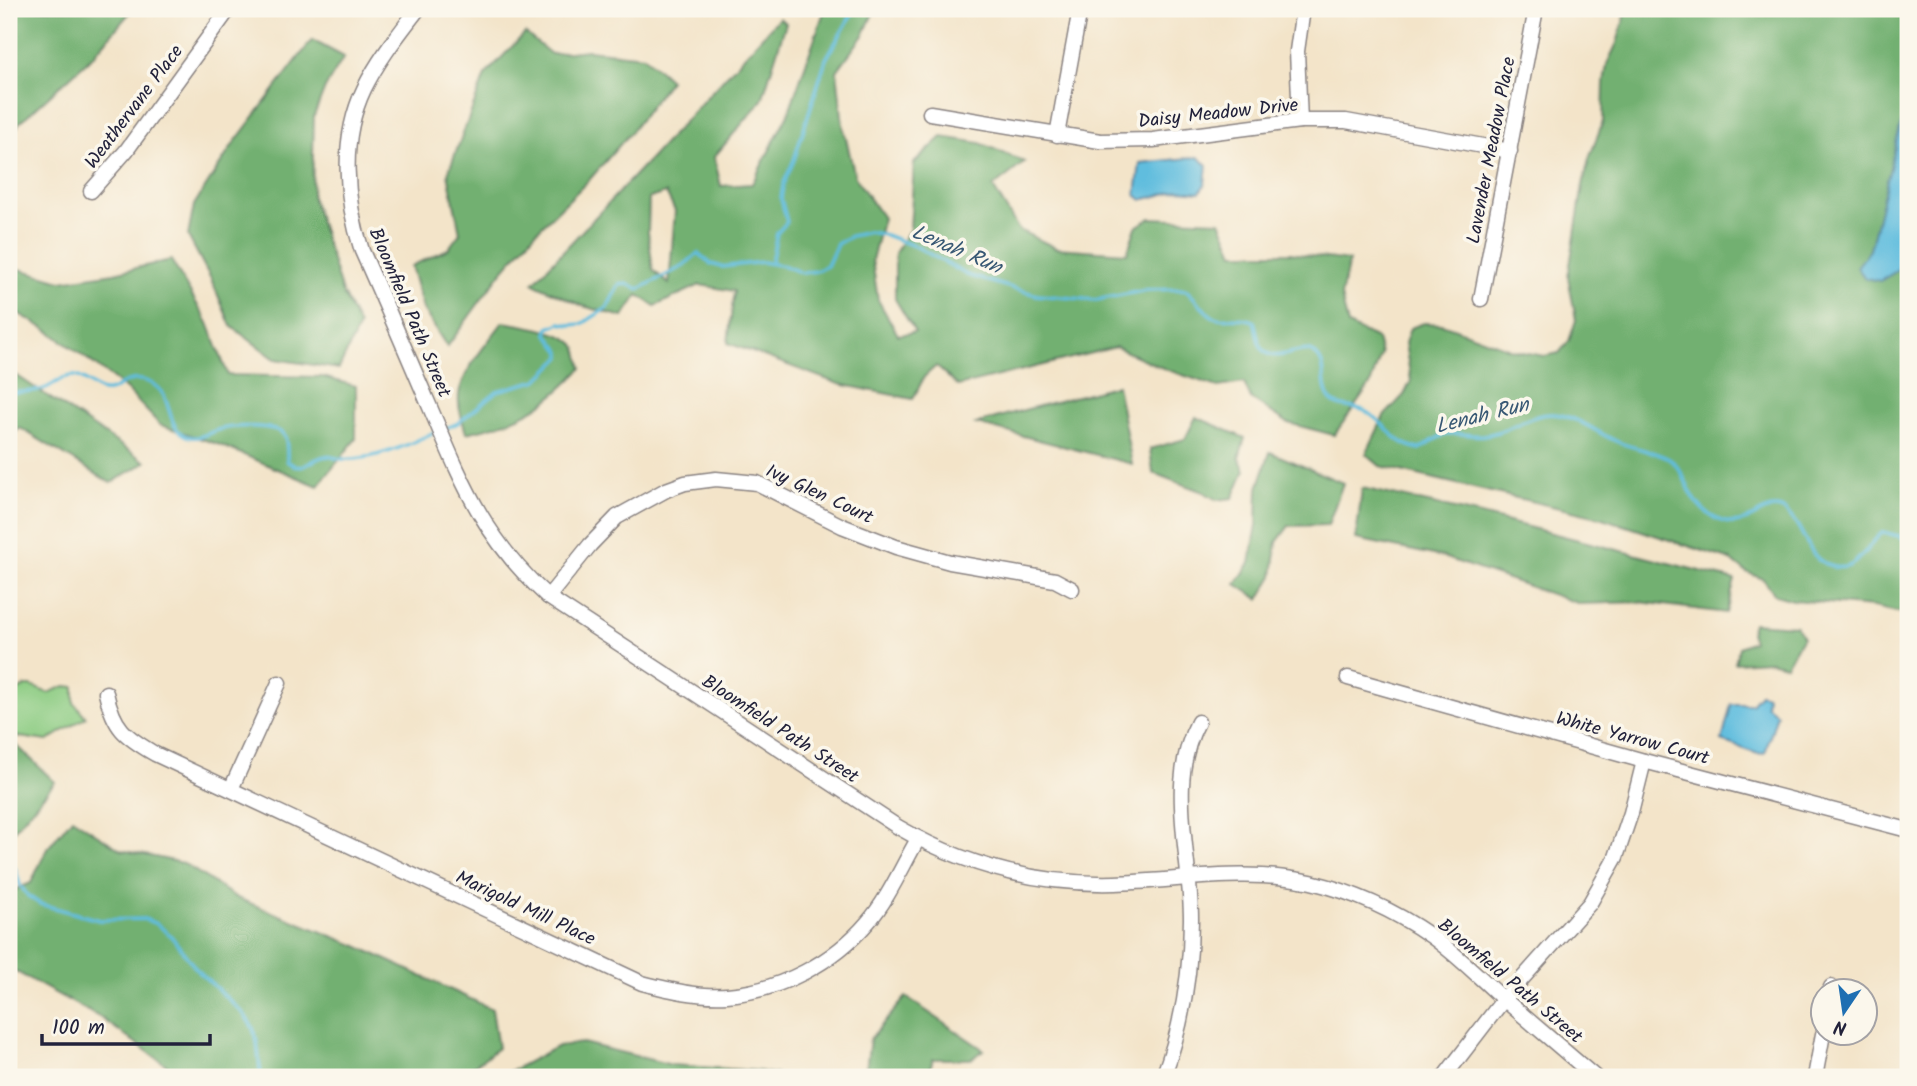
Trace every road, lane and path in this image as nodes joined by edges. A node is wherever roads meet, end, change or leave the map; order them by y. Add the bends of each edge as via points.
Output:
1 (229, 9) edge
2 (418, 9) edge
3 (1080, 9) edge
4 (1303, 9) edge
5 (1536, 9) edge
6 (930, 113) dead end
7 (1300, 121) junction
8 (1057, 135) junction
9 (1510, 151) junction
10 (91, 191) dead end
11 (1481, 299) dead end
12 (1072, 589) dead end
13 (548, 597) junction
14 (1348, 678) dead end
15 (279, 683) dead end
16 (106, 693) dead end
17 (1198, 722) dead end
18 (1644, 761) junction
19 (231, 789) junction
20 (1908, 830) edge
21 (918, 839) junction
22 (1188, 878) junction
23 (1504, 999) junction
24 (1820, 1048) edge
25 (1163, 1077) edge
26 (1444, 1077) edge
27 (1595, 1077) edge
28 (1815, 1077) edge

1 - 10 street, Weathervane Place via 126,151
2 - 13 street, Bloomfield Path Street via 380,61 354,116 348,165 350,206 362,251 479,515 524,575
3 - 8 street
4 - 7 street via 1297,51
5 - 9 street, Lavender Meadow Place
6 - 8 street, Daisy Meadow Drive
7 - 8 street, Daisy Meadow Drive via 1153,140 1100,141
7 - 9 street, Daisy Meadow Drive via 1360,123
9 - 11 street, Lavender Meadow Place
12 - 13 street, Ivy Glen Court via 1055,580 921,555 842,526 757,483 716,479 666,489 617,517
13 - 21 street, Bloomfield Path Street
14 - 18 street, White Yarrow Court
15 - 19 street
16 - 19 street, Marigold Mill Place via 111,716 135,742
17 - 22 street via 1184,767
18 - 20 street, White Yarrow Court
18 - 23 street via 1616,857 1590,903
19 - 21 street, Marigold Mill Place via 642,983 706,995 772,986 831,955 867,923
21 - 22 street, Bloomfield Path Street via 986,867 1038,879 1116,883
22 - 23 street, Bloomfield Path Street via 1275,877 1364,900 1433,937
22 - 25 street via 1187,984
23 - 26 street
23 - 27 street, Bloomfield Path Street
24 - 28 street

